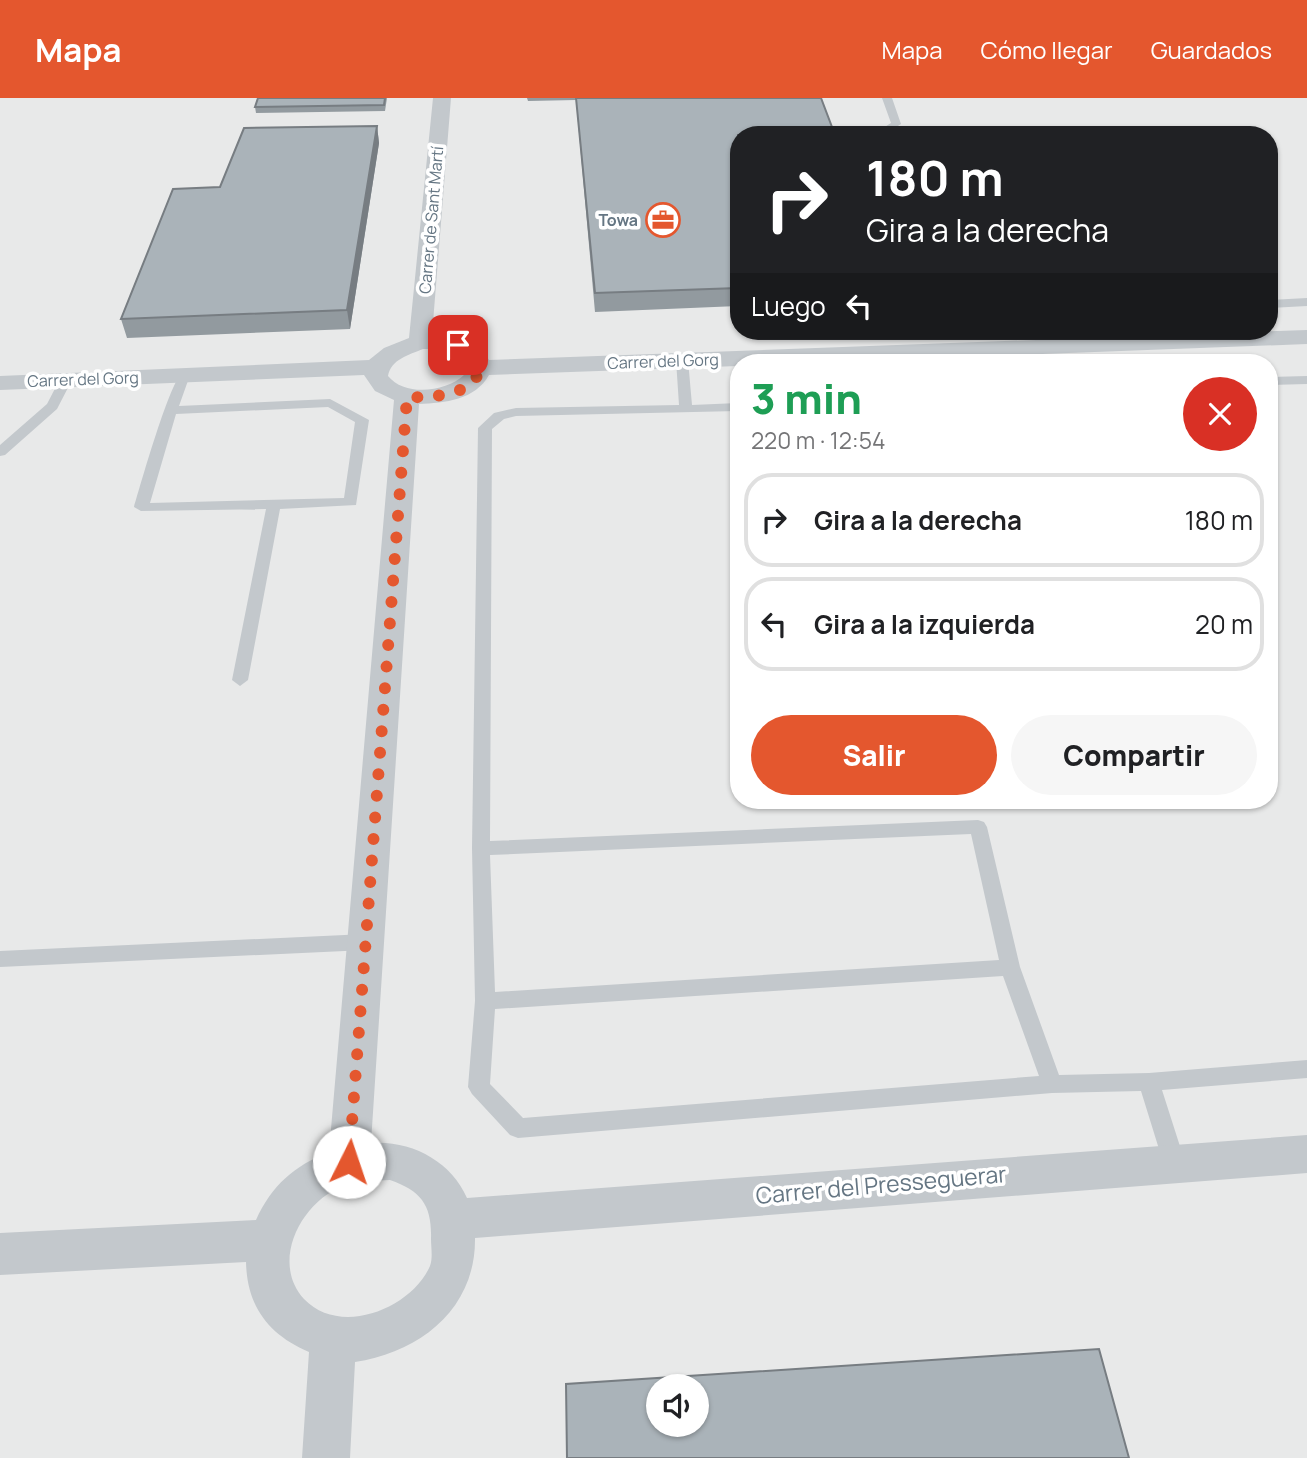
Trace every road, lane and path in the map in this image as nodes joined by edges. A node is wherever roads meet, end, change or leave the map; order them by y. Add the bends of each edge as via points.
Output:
1 (442, 98) edge
2 (887, 98) edge
3 (892, 126) edge
4 (1307, 302) edge
5 (1278, 304) edge
6 (1307, 337) edge
7 (1278, 339) edge
8 (1255, 340) edge
9 (420, 342) junction
10 (1013, 354) edge
11 (730, 359) edge
12 (682, 360) junction
13 (376, 367) junction
14 (481, 368) junction
15 (184, 375) junction
16 (66, 380) junction
17 (1307, 380) edge
18 (1278, 381) edge
19 (0, 383) edge
20 (407, 397) junction
21 (730, 407) edge
22 (686, 409) junction
23 (171, 410) junction
24 (0, 452) edge
25 (274, 505) junction
26 (240, 680) dead end
27 (481, 848) junction
28 (366, 942) junction
29 (0, 959) edge
30 (1010, 967) junction
31 (485, 1001) junction
32 (1307, 1069) edge
33 (1149, 1082) junction
34 (1052, 1084) junction
35 (1307, 1154) edge
36 (349, 1162) junction
37 (1174, 1162) junction
38 (454, 1219) junction
39 (270, 1240) junction
40 (0, 1254) edge
41 (333, 1338) junction
42 (326, 1458) edge

1 - 9 street, Carrer de Sant Martí
2 - 3 lane via 896,124
4 - 5 lane
6 - 7 street, Carrer del Gorg
8 - 10 street, Carrer del Gorg
9 - 13 street via 384,356
9 - 14 street via 458,345 478,358
11 - 12 street, Carrer del Gorg
12 - 14 street, Carrer del Gorg
12 - 22 lane
13 - 15 street, Carrer del Gorg
13 - 20 street via 379,383
14 - 20 street via 477,377 454,392
15 - 16 street, Carrer del Gorg
15 - 23 lane
16 - 19 street, Carrer del Gorg
16 - 24 lane via 52,406
17 - 18 lane
20 - 28 street
21 - 22 lane
22 - 27 lane via 516,412 499,416 485,428
23 - 25 lane via 141,507
23 - 25 lane via 330,403 362,420 351,502
25 - 26 lane
27 - 30 lane via 978,827
27 - 31 lane
28 - 29 lane
28 - 36 street
30 - 31 lane
30 - 34 lane
31 - 34 lane via 479,1087 518,1128
32 - 33 lane
33 - 34 lane
33 - 37 lane
35 - 37 street, Carrer del Presseguerar
36 - 38 street via 390,1161 418,1170 440,1189
36 - 39 street via 308,1183 285,1207
37 - 38 street, Carrer del Presseguerar
38 - 41 street via 452,1265 438,1292 414,1317 368,1338
39 - 40 street
39 - 41 street via 267,1270 274,1295 292,1319
41 - 42 street

